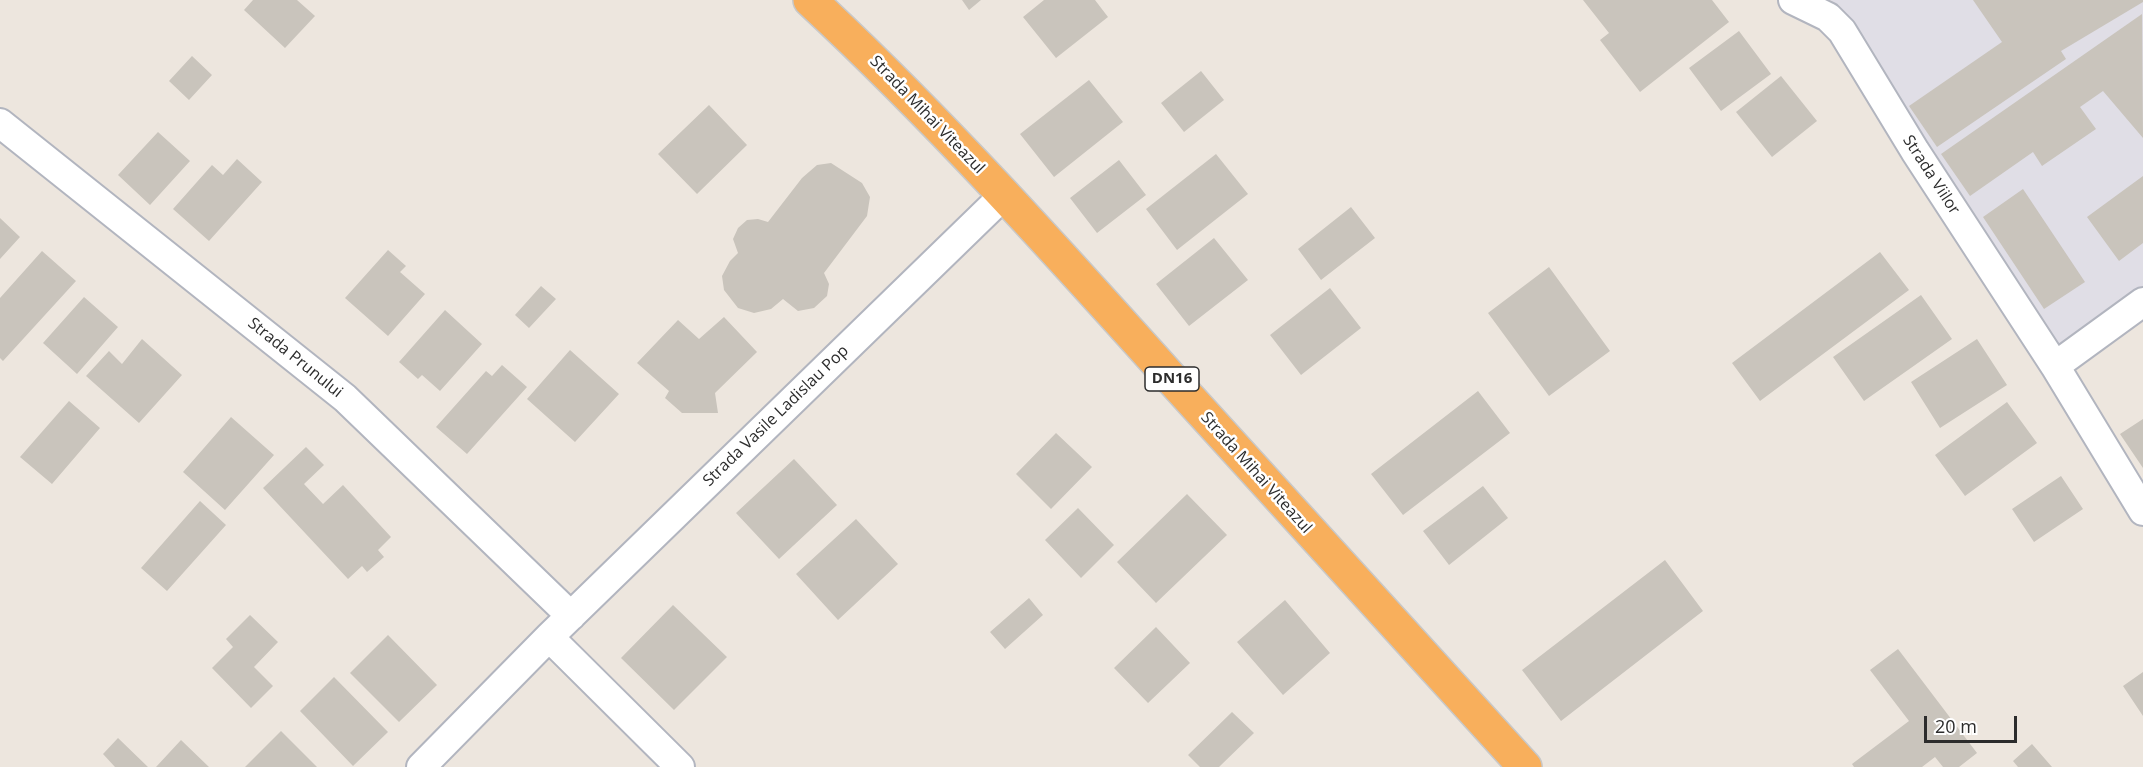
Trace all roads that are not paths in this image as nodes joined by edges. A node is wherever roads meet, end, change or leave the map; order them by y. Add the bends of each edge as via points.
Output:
1 (810, 0) edge
2 (1793, 0) edge
3 (0, 123) edge
4 (1004, 195) junction
5 (2143, 302) edge
6 (2055, 366) junction
7 (2143, 510) edge
8 (571, 616) junction
9 (549, 637) junction
10 (421, 767) edge
11 (680, 767) edge
12 (1525, 767) edge

1 - 4 highway, Strada Mihai Viteazul / DN16 via 871,57
2 - 6 street, Strada Viilor via 1828,16 1842,31
3 - 8 street, Strada Prunului via 345,398
4 - 8 street, Strada Vasile Ladislau Pop
4 - 12 highway, Strada Mihai Viteazul / DN16
5 - 6 street
6 - 7 street, Strada Viilor
8 - 9 street, Strada Vasile Ladislau Pop
9 - 10 street, Strada Vasile Ladislau Pop
9 - 11 street

